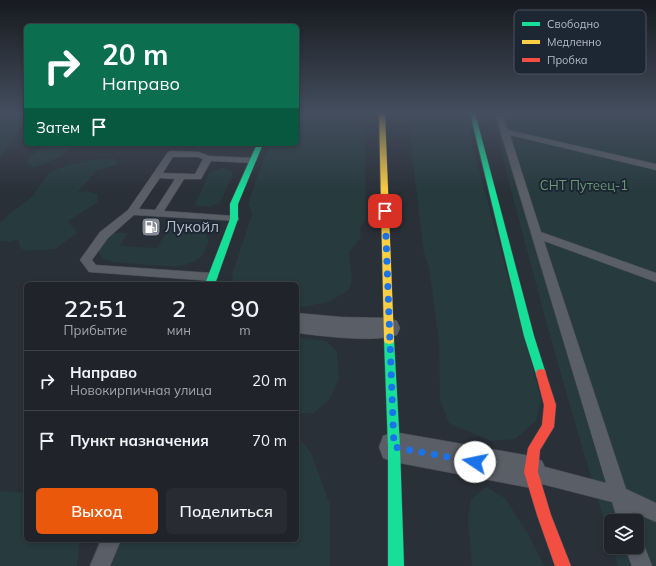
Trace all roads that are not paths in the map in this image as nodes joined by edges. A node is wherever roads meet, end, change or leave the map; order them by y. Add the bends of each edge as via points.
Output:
1 (383, 139) edge
2 (479, 139) edge
3 (507, 139) edge
4 (541, 139) edge
5 (259, 146) edge
6 (208, 158) junction
7 (253, 160) junction
8 (656, 167) edge
9 (157, 175) junction
10 (181, 176) junction
11 (132, 212) junction
12 (158, 213) junction
13 (234, 219) junction
14 (536, 234) junction
15 (656, 278) edge
16 (211, 280) edge
17 (299, 323) edge
18 (388, 328) junction
19 (394, 447) junction
20 (531, 472) junction
21 (618, 495) junction
22 (656, 513) edge
23 (625, 514) edge
24 (110, 542) edge
25 (638, 554) edge
26 (100, 566) edge
27 (396, 566) edge
28 (563, 566) edge
29 (642, 566) edge

1 - 18 street
2 - 20 street via 529,336 550,405 548,426 534,448
3 - 14 lane
4 - 8 lane
5 - 7 street
6 - 7 lane
6 - 9 lane via 199,155 171,154
6 - 10 lane via 198,177
7 - 13 street via 234,204
9 - 10 lane
9 - 11 lane
10 - 12 lane
11 - 12 lane
11 - 16 lane via 104,235 86,260 93,268
12 - 13 lane
13 - 16 street
14 - 15 lane
14 - 21 lane
17 - 18 street
18 - 19 street
19 - 20 street
19 - 27 street
20 - 21 lane
20 - 28 street
21 - 22 lane
21 - 23 lane
24 - 26 lane
25 - 29 lane

